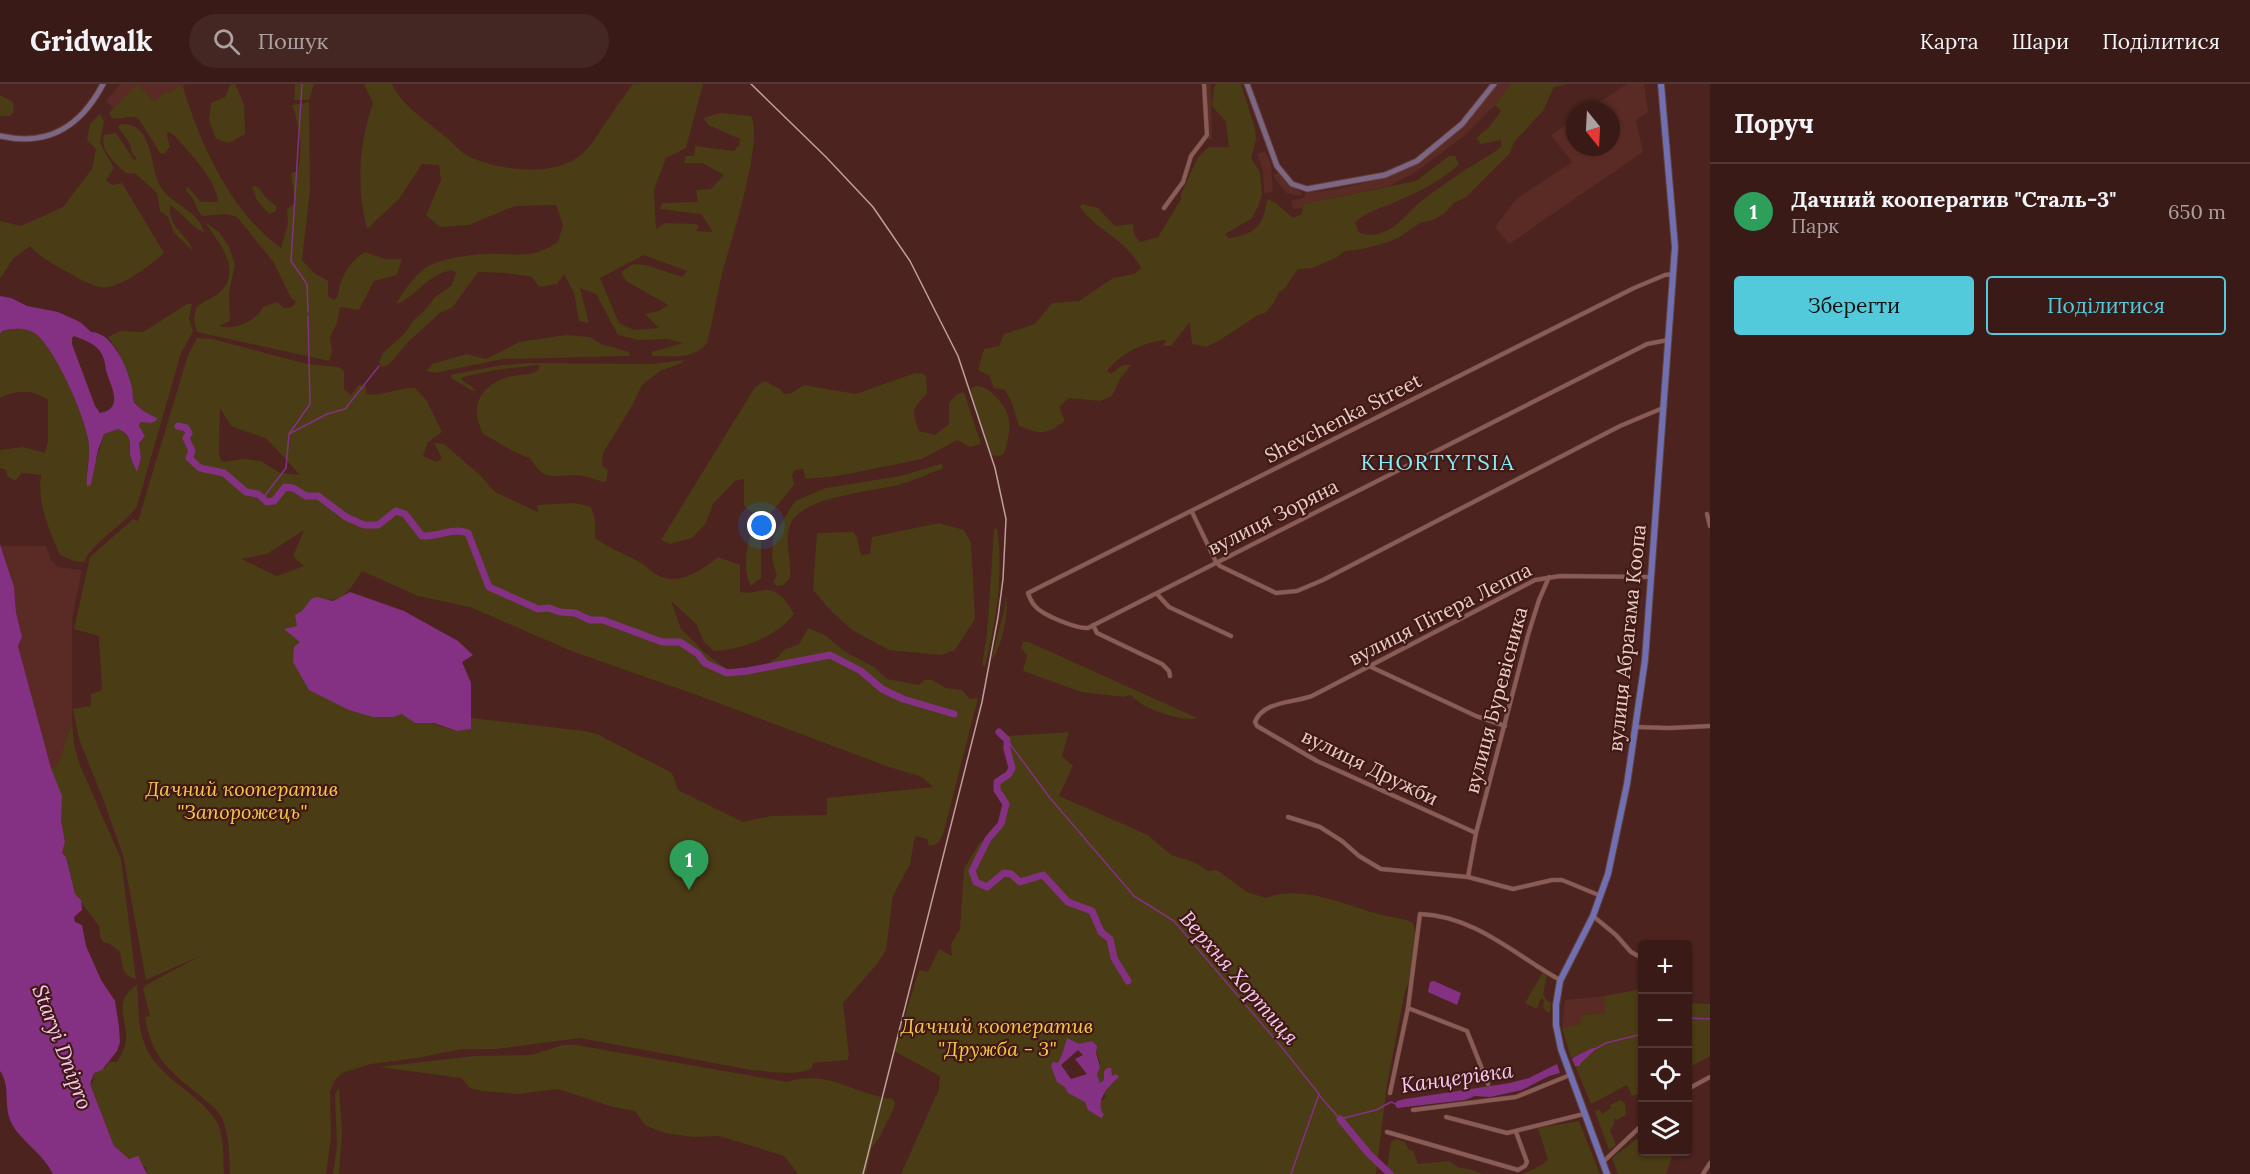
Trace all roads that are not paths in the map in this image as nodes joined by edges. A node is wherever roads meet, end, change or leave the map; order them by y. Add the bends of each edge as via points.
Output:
1 (103, 84) edge
2 (1204, 84) edge
3 (1246, 84) edge
4 (1494, 84) edge
5 (1661, 84) edge
6 (0, 136) edge
7 (1164, 208) dead end
8 (1673, 274) junction
9 (1668, 340) junction
10 (1663, 408) junction
11 (1192, 512) junction
12 (1707, 514) dead end
13 (1710, 526) edge
14 (1216, 562) junction
15 (1549, 577) junction
16 (1651, 577) junction
17 (1157, 594) junction
18 (1093, 625) junction
19 (1231, 636) dead end
20 (1368, 666) junction
21 (1170, 676) dead end
22 (1255, 722) joint
23 (1505, 726) junction
24 (1710, 726) edge
25 (1636, 727) junction
26 (1288, 817) dead end
27 (1476, 833) junction
28 (1468, 877) junction
29 (1601, 896) junction
30 (1593, 916) junction
31 (1638, 956) edge
32 (1560, 981) junction
33 (1408, 1008) junction
34 (1570, 1075) junction
35 (1710, 1077) edge
36 (1488, 1084) dead end
37 (1692, 1087) edge
38 (1390, 1093) dead end
39 (1413, 1110) dead end
40 (1585, 1113) junction
41 (1446, 1117) dead end
42 (1638, 1129) edge
43 (1516, 1131) junction
44 (1388, 1132) dead end
45 (1603, 1162) junction
46 (1710, 1163) edge
47 (1607, 1174) edge
48 (1703, 1174) edge

1 - 6 street via 82,116 65,128 31,139
2 - 7 street via 1206,135 1191,156 1183,182
3 - 4 street via 1277,166 1297,188 1307,189 1358,182 1417,161 1462,123
5 - 8 main road, вулиця Абрагама Коопа via 1673,204
8 - 9 main road, вулиця Абрагама Коопа
8 - 11 street, Shevchenka Street via 1634,288
9 - 10 main road, вулиця Абрагама Коопа
9 - 14 street, вулиця Зоряна via 1647,344
10 - 14 street via 1620,426 1297,591 1276,593
10 - 16 main road, вулиця Абрагама Коопа
11 - 14 street
11 - 18 street, Shevchenka Street via 1028,593 1037,609 1077,627
12 - 13 street
14 - 17 street, вулиця Зоряна
15 - 16 street, вулиця Пітера Леппа
15 - 20 street, вулиця Пітера Леппа via 1535,580
15 - 23 street, вулиця Буревісника via 1528,634
16 - 25 main road, вулиця Абрагама Коопа
17 - 18 street, вулиця Зоряна
17 - 19 street via 1169,607
18 - 21 street via 1097,633 1162,664
20 - 22 street, вулиця Пітера Леппа via 1312,696 1260,712
20 - 23 street
22 - 27 street, вулиця Дружби via 1317,761
23 - 27 street, вулиця Буревісника
24 - 25 street
25 - 29 main road, вулиця Абрагама Коопа via 1615,846
26 - 28 street via 1318,826 1377,867
27 - 28 street, вулиця Буревісника
28 - 29 street via 1514,889 1562,880
29 - 30 main road, вулиця Абрагама Коопа
30 - 31 street
30 - 32 main road, вулиця Абрагама Коопа
32 - 33 street via 1480,930 1420,914
32 - 34 main road, вулиця Абрагама Коопа via 1556,1025
33 - 36 street via 1467,1031
33 - 38 street
34 - 39 street via 1516,1097
34 - 40 main road, вулиця Абрагама Коопа
35 - 37 street
40 - 43 street
40 - 45 main road, вулиця Абрагама Коопа
41 - 43 street via 1503,1133
42 - 45 street
43 - 44 street via 1527,1162 1518,1170
45 - 47 main road, вулиця Абрагама Коопа
46 - 48 street

